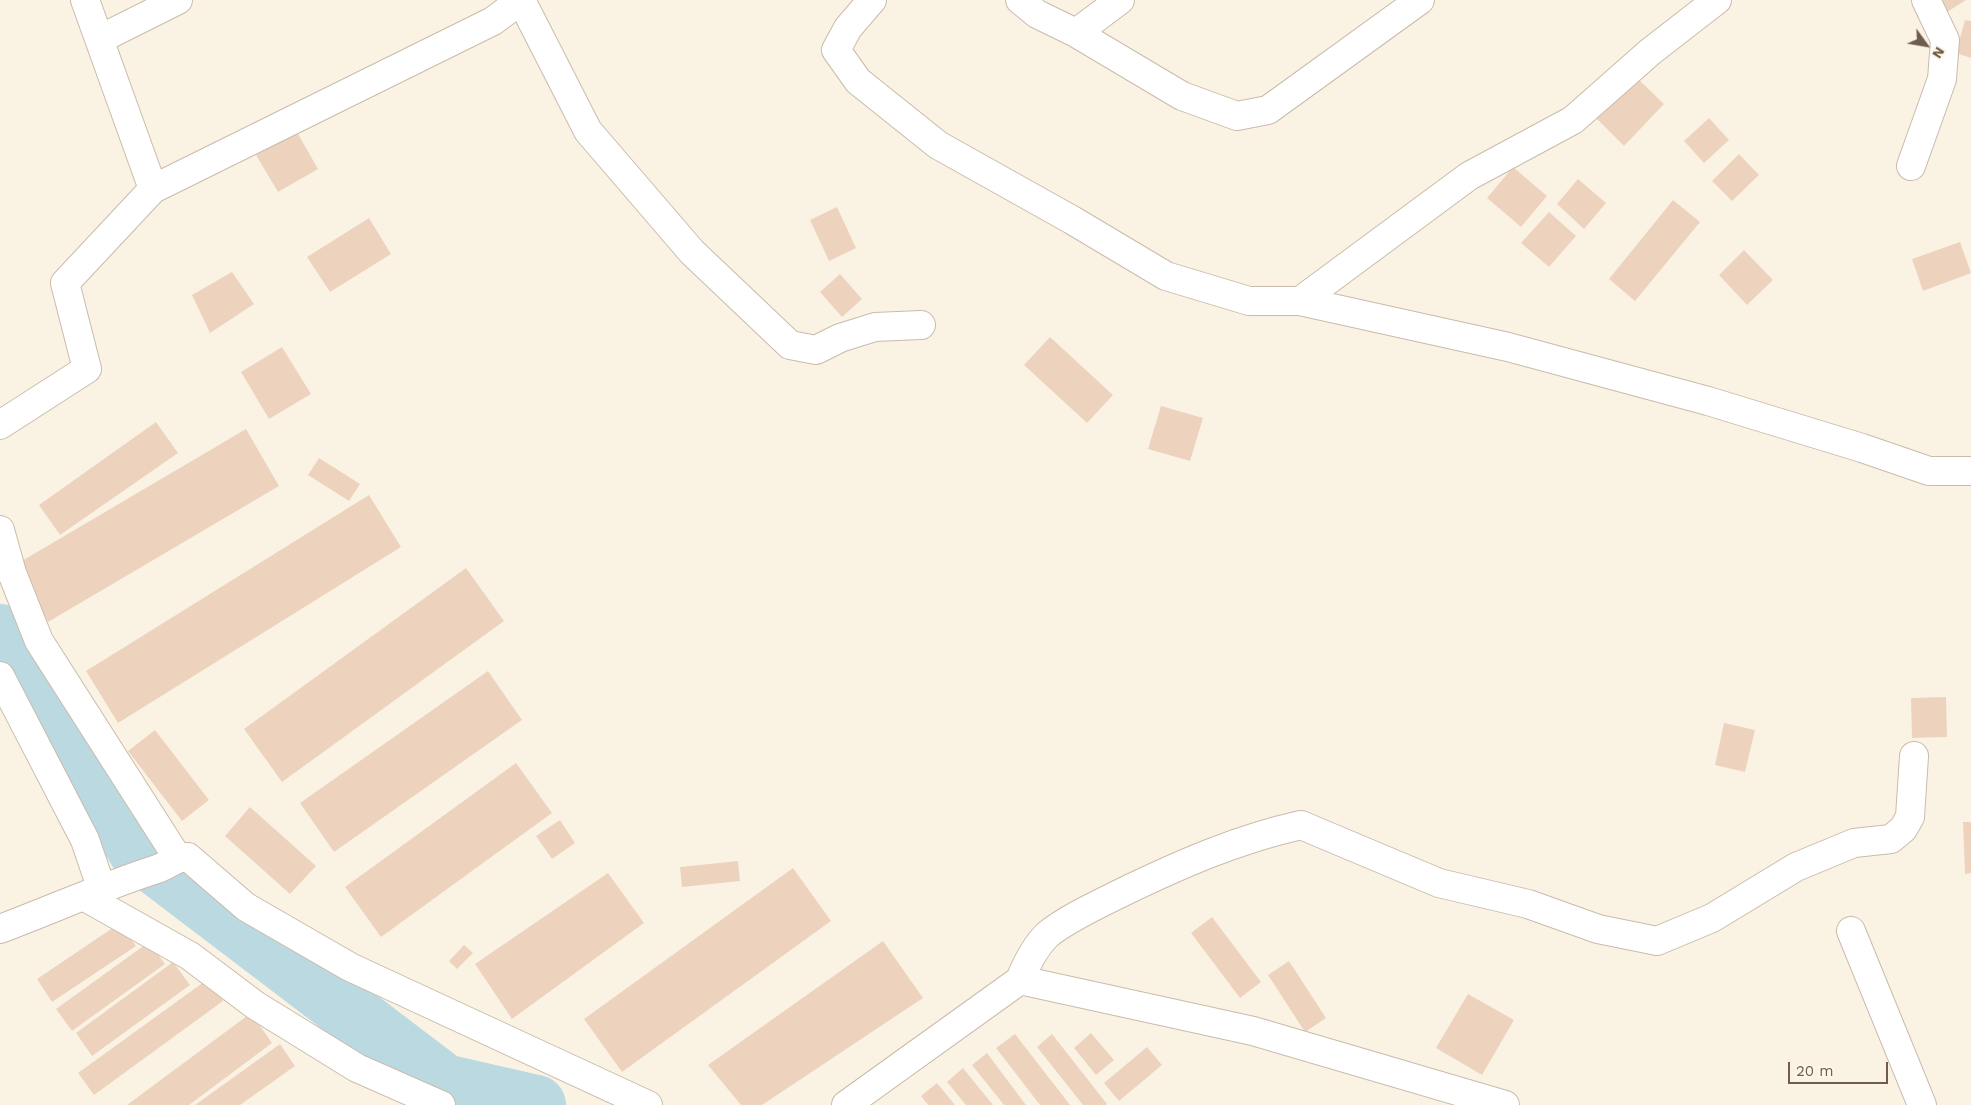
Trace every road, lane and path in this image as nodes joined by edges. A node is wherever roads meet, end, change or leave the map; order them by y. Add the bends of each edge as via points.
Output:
1 (85, 0) edge
2 (178, 0) edge
3 (521, 0) edge
4 (872, 0) edge
5 (1020, 0) edge
6 (1120, 0) edge
7 (1420, 0) edge
8 (1717, 0) edge
9 (1926, 0) edge
10 (1076, 33) junction
11 (100, 39) junction
12 (1911, 166) dead end
13 (153, 189) junction
14 (1300, 301) junction
15 (922, 325) dead end
16 (0, 425) edge
17 (1971, 471) edge
18 (0, 530) edge
19 (0, 676) edge
20 (1914, 756) dead end
21 (170, 862) junction
22 (93, 892) junction
23 (0, 929) edge
24 (1851, 931) dead end
25 (1020, 980) junction
26 (441, 1105) edge
27 (648, 1105) edge
28 (846, 1105) edge
29 (1505, 1105) edge
30 (1922, 1105) edge

1 - 11 street
2 - 11 street
3 - 13 street via 493,21
3 - 15 street via 588,131 692,252 790,345 816,350 875,327
4 - 14 street via 848,28 836,50 858,81 938,145 1166,276 1249,301
5 - 10 street via 1037,14
6 - 10 street
7 - 10 street via 1268,110 1237,116 1182,96
8 - 14 street via 1650,52 1573,120 1469,176
9 - 12 street via 1945,40 1942,79
11 - 13 street
13 - 16 street via 65,282 87,369
14 - 17 street via 1527,352 1708,401 1929,471
18 - 21 street via 12,573 39,642
19 - 22 street via 85,840
20 - 25 street via 1910,817 1903,829 1891,839 1854,843 1796,868 1712,918 1657,941 1598,929 1528,904 1439,883 1301,825 1190,859 1098,904 1047,936 1027,963
21 - 22 street
21 - 27 street via 188,857 246,907 350,967
22 - 23 street
22 - 26 street via 190,956 255,1005 357,1068
24 - 30 street
25 - 28 street
25 - 29 street via 1253,1032

